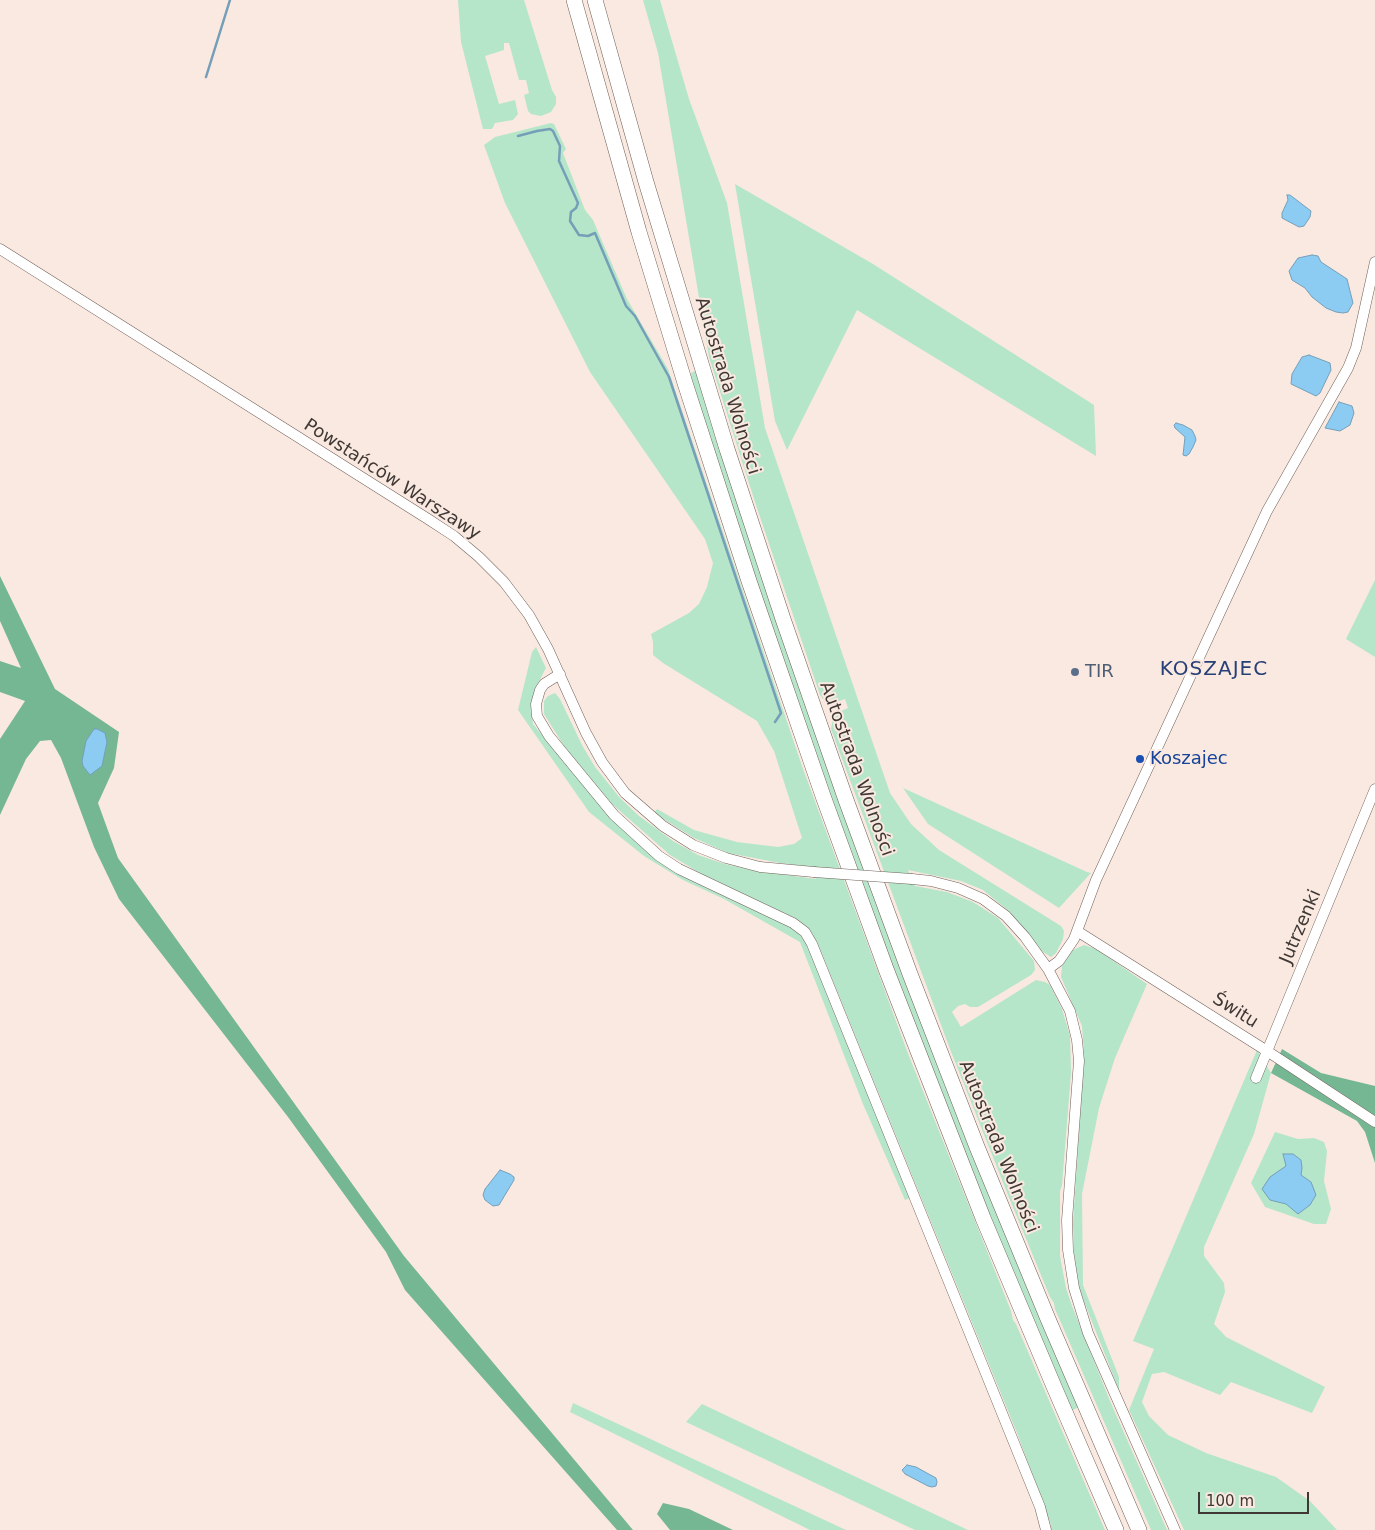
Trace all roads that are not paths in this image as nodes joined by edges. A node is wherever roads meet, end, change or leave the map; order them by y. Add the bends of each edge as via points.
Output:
1 (574, 0) edge
2 (595, 0) edge
3 (0, 249) edge
4 (1375, 262) edge
5 (560, 674) junction
6 (1375, 789) edge
7 (1077, 931) junction
8 (1048, 970) junction
9 (1267, 1051) junction
10 (1256, 1078) dead end
11 (1375, 1122) edge
12 (1046, 1530) edge
13 (1116, 1530) edge
14 (1139, 1530) edge
15 (1175, 1530) edge

1 - 13 highway via 685,383 823,796 980,1209
2 - 14 highway, Autostrada Wolności via 727,449 840,784 977,1147
3 - 5 street, Powstańców Warszawy via 468,547 494,571 529,615
4 - 7 street via 1358,340 1348,368 1267,511 1092,888
5 - 8 street, Powstańców Warszawy, bridge via 586,733 625,793 652,818 683,839 726,858 760,867 931,881 972,893 995,907 1016,926
5 - 12 street via 540,690 537,716 549,736 614,815 659,856 794,923 812,944 1019,1454
6 - 9 street, Jutrzenki
7 - 8 street via 1059,961
7 - 9 street, Świtu
8 - 15 street, Powstańców Warszawy via 1070,1011 1078,1050 1067,1220 1074,1288 1088,1333
9 - 10 street, Jutrzenki
9 - 11 street, Świtu

